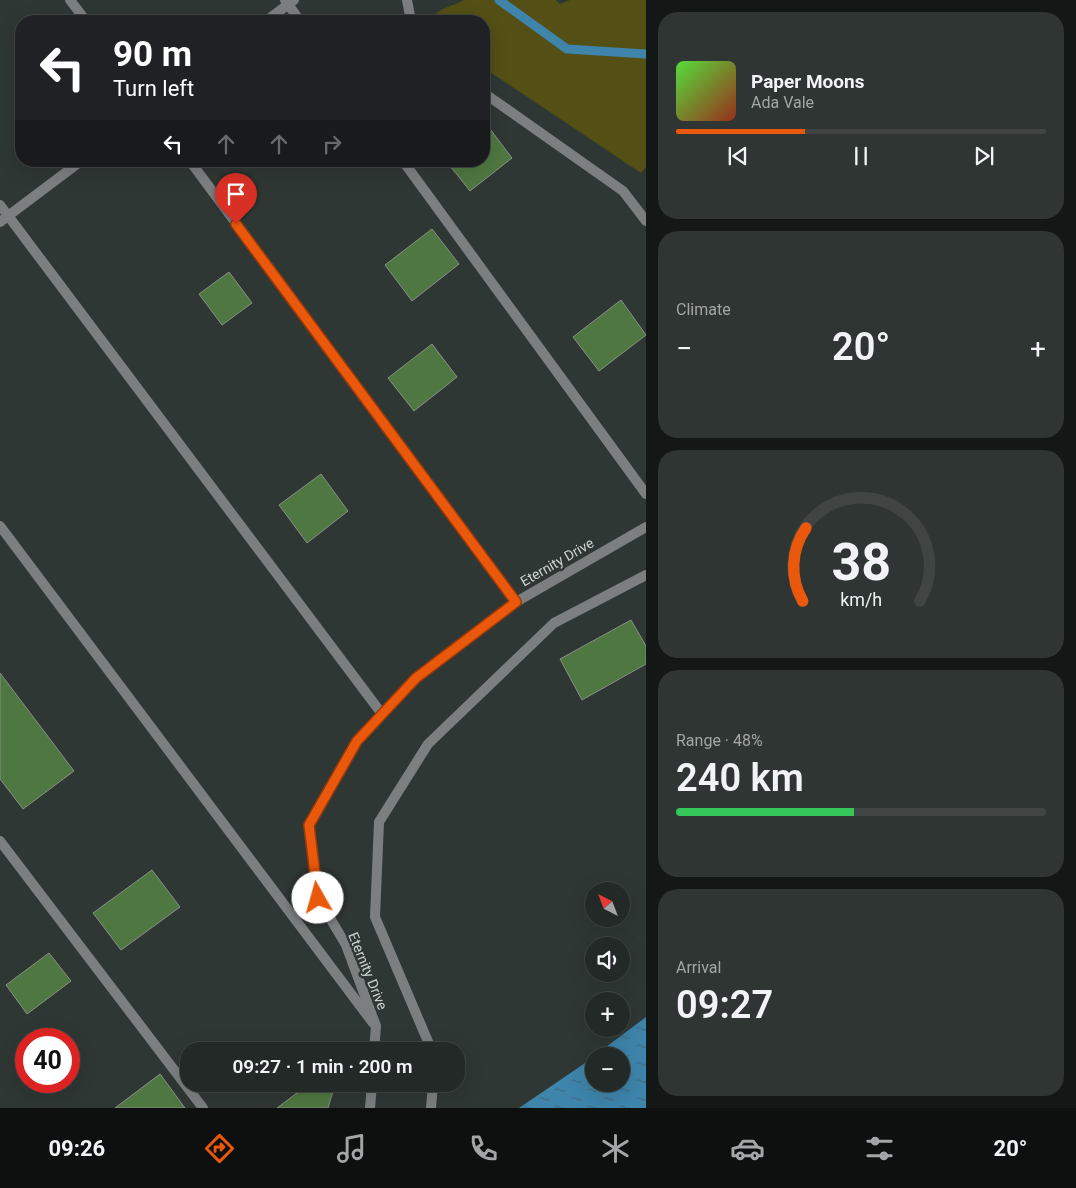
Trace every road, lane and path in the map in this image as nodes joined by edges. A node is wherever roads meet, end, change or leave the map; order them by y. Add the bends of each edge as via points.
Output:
1 (70, 0) edge
2 (407, 0) edge
3 (289, 2) edge
4 (81, 15) edge
5 (273, 15) edge
6 (297, 15) edge
7 (410, 15) edge
8 (490, 97) edge
9 (73, 167) edge
10 (194, 167) edge
11 (407, 167) edge
12 (0, 205) edge
13 (4, 219) edge
14 (646, 221) edge
15 (646, 494) edge
16 (0, 526) edge
17 (646, 527) edge
18 (646, 575) edge
19 (516, 602) junction
20 (382, 714) junction
21 (0, 841) edge
22 (376, 1026) junction
23 (375, 1042) edge
24 (428, 1042) edge
25 (371, 1092) edge
26 (432, 1092) edge
27 (203, 1108) edge
28 (370, 1108) edge
29 (431, 1108) edge

1 - 4 street
2 - 7 street
3 - 5 street
3 - 6 street
8 - 14 street via 623,191
9 - 13 street
10 - 19 street
11 - 15 street
12 - 13 street
13 - 20 street
16 - 22 street
17 - 19 street, Eternity Drive
18 - 24 street, Eternity Drive via 554,623 428,744 379,822 376,917
19 - 20 street, Eternity Drive via 416,678
20 - 22 street, Eternity Drive via 357,741 309,825 318,898 346,945
21 - 27 street
22 - 23 street, Eternity Drive
25 - 28 street
26 - 29 street

